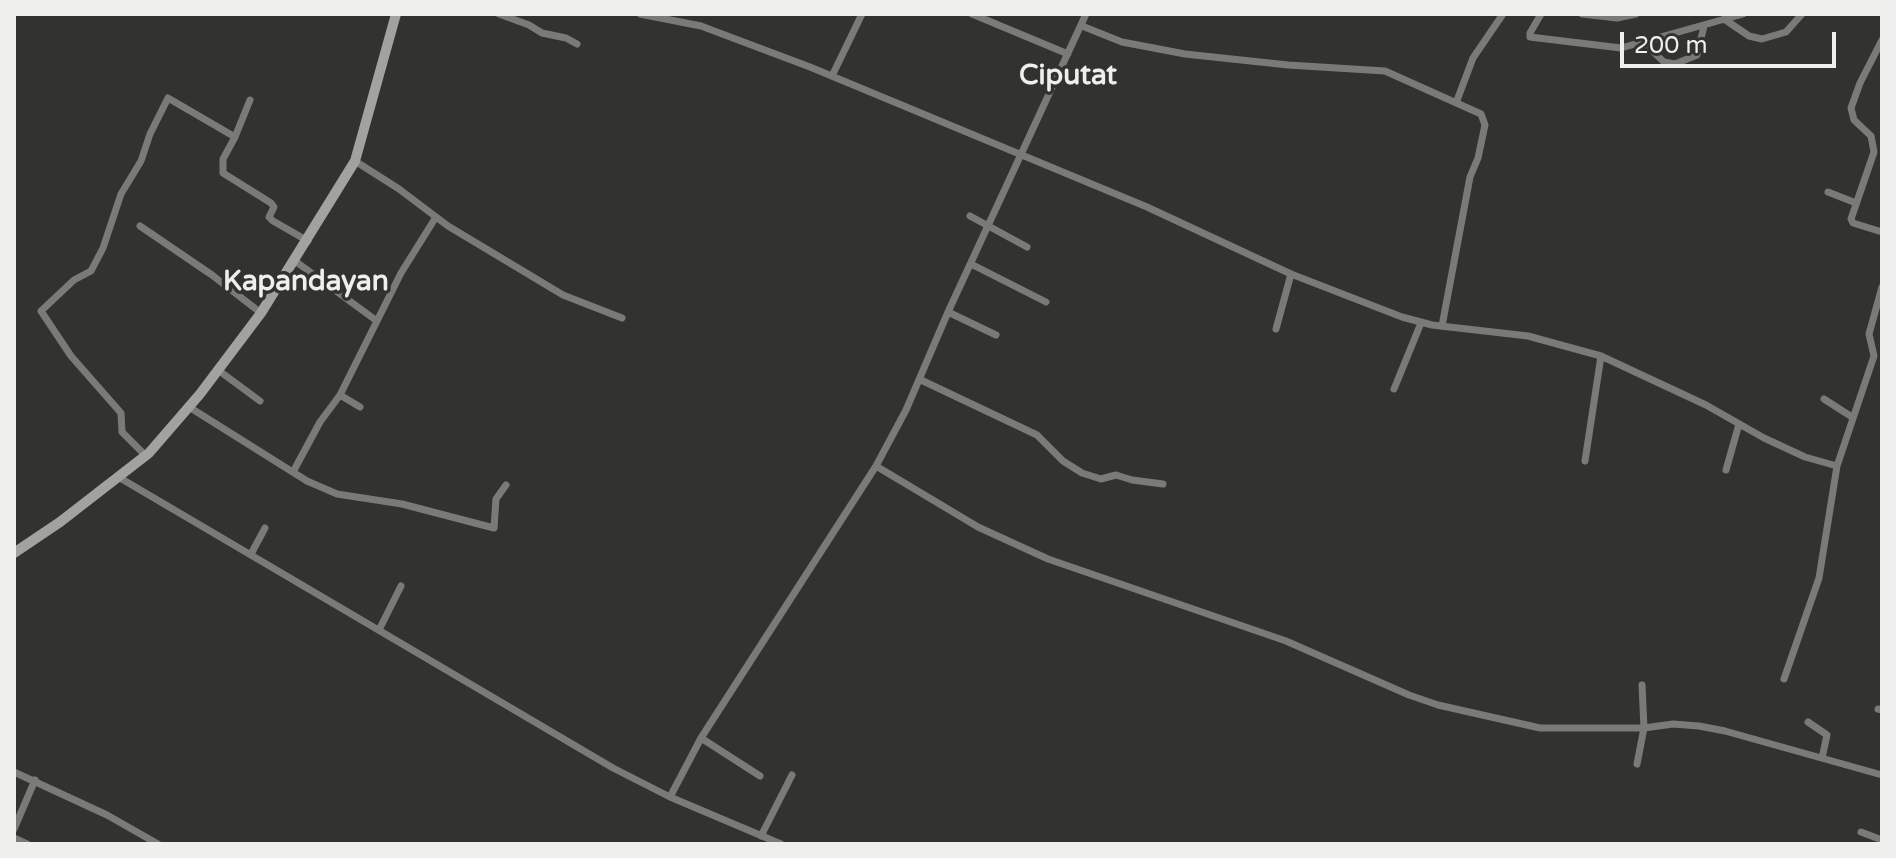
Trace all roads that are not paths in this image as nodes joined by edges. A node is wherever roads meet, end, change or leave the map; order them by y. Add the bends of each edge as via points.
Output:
1 (396, 14) edge
2 (499, 14) edge
3 (640, 14) edge
4 (862, 14) edge
5 (972, 14) edge
6 (1086, 14) edge
7 (1503, 14) edge
8 (1541, 14) edge
9 (1582, 14) edge
10 (1636, 14) edge
11 (1707, 14) edge
12 (1743, 14) edge
13 (1802, 14) edge
14 (1724, 19) junction
15 (1707, 24) junction
16 (1082, 26) junction
17 (1882, 40) edge
18 (1644, 43) junction
19 (577, 44) dead end
20 (1068, 54) junction
21 (832, 76) junction
22 (250, 100) dead end
23 (1456, 103) junction
24 (235, 137) junction
25 (1022, 154) junction
26 (355, 161) junction
27 (1828, 192) dead end
28 (1856, 203) junction
29 (970, 216) dead end
30 (436, 217) junction
31 (140, 226) dead end
32 (989, 226) junction
33 (1882, 232) edge
34 (308, 241) junction
35 (1027, 247) dead end
36 (295, 261) junction
37 (971, 264) junction
38 (1291, 274) junction
39 (1882, 287) edge
40 (1046, 302) dead end
41 (948, 312) junction
42 (261, 313) junction
43 (622, 318) dead end
44 (377, 321) junction
45 (1421, 323) junction
46 (1442, 326) junction
47 (1276, 329) dead end
48 (996, 335) dead end
49 (1601, 356) junction
50 (218, 370) junction
51 (921, 380) junction
52 (1394, 389) dead end
53 (340, 395) junction
54 (1824, 399) dead end
55 (260, 401) dead end
56 (189, 407) junction
57 (360, 407) dead end
58 (1852, 417) junction
59 (1739, 424) junction
60 (146, 456) junction
61 (1585, 461) dead end
62 (876, 466) junction
63 (1837, 466) junction
64 (1726, 470) dead end
65 (293, 472) junction
66 (120, 478) junction
67 (1163, 484) dead end
68 (506, 485) dead end
69 (265, 528) dead end
70 (14, 553) edge
71 (251, 554) junction
72 (401, 586) dead end
73 (379, 630) junction
74 (1784, 679) dead end
75 (1642, 685) dead end
76 (1808, 722) dead end
77 (1644, 728) junction
78 (701, 738) junction
79 (1822, 758) junction
80 (1637, 764) dead end
81 (14, 772) edge
82 (792, 775) dead end
83 (1882, 775) edge
84 (760, 776) dead end
85 (35, 780) junction
86 (670, 797) junction
87 (14, 829) edge
88 (1861, 832) dead end
89 (761, 836) junction
90 (14, 838) edge
91 (1882, 840) edge
92 (155, 843) edge
93 (27, 844) edge
94 (781, 844) edge

1 - 26 main road
2 - 19 street
3 - 21 street via 701,26
4 - 21 street
5 - 20 street
6 - 16 street
7 - 23 street via 1470,65
8 - 18 street via 1530,37 1621,48
9 - 10 street
11 - 15 street
12 - 14 street
13 - 14 street via 1786,32 1762,39
14 - 15 street
15 - 18 street
15 - 18 street via 1697,55 1675,64 1664,62
16 - 20 street
16 - 23 street via 1122,42 1185,54 1385,71
17 - 28 street via 1851,108 1854,120 1871,136 1874,152
20 - 25 street
21 - 25 street
22 - 24 street
23 - 46 street via 1481,114 1485,125
24 - 34 street via 221,170 271,203 273,221
24 - 60 street via 168,98 91,271 42,308 71,356 121,413 122,432
25 - 32 street
25 - 38 street
26 - 30 street
26 - 34 main road
27 - 28 street
28 - 33 street via 1853,223
29 - 32 street
30 - 43 street via 563,295
30 - 44 street
31 - 42 street
32 - 35 street
32 - 37 street
34 - 36 main road
36 - 42 main road
36 - 44 street
37 - 40 street
37 - 41 street
38 - 45 street
38 - 47 street
39 - 58 street via 1869,334 1874,356
41 - 48 street
41 - 51 street
42 - 50 main road
44 - 53 street
45 - 46 street
45 - 52 street
46 - 49 street via 1528,336
49 - 59 street
49 - 61 street
50 - 55 street
50 - 56 main road
51 - 62 street
51 - 67 street via 1037,435 1082,473
53 - 57 street
53 - 65 street
54 - 58 street
56 - 60 main road
56 - 65 street
58 - 63 street
59 - 63 street via 1805,457
59 - 64 street
60 - 66 main road
62 - 77 street via 978,527 1048,559 1286,641 1438,705 1540,728
62 - 78 street
63 - 74 street via 1819,578
65 - 68 street via 327,492 402,504 494,528 496,499
66 - 70 main road
66 - 71 street
69 - 71 street
71 - 73 street
72 - 73 street
73 - 86 street
75 - 77 street
76 - 79 street via 1827,735
77 - 79 street via 1699,726
77 - 80 street
78 - 84 street
78 - 86 street
79 - 83 street
81 - 85 street
82 - 89 street
85 - 87 street
85 - 92 street
86 - 89 street
88 - 91 street
89 - 94 street
90 - 93 street

